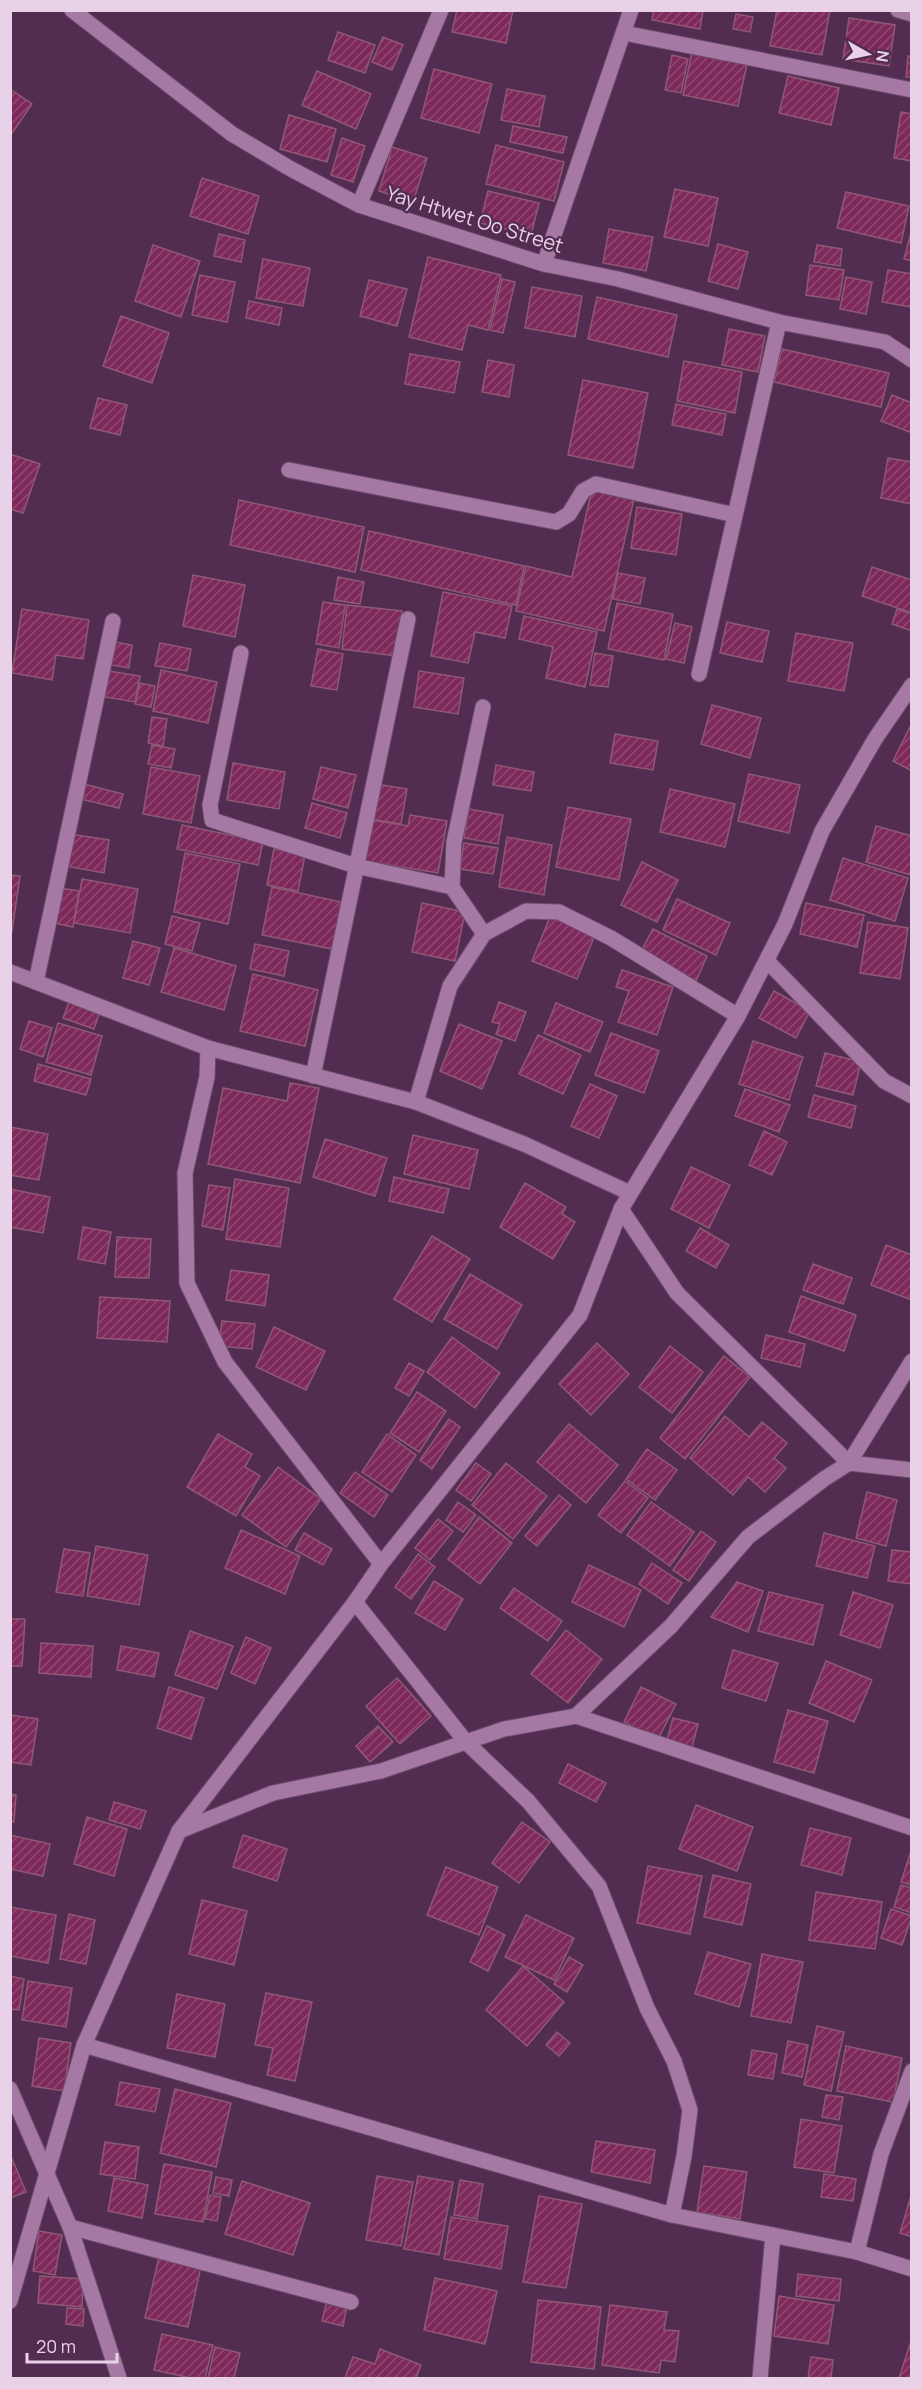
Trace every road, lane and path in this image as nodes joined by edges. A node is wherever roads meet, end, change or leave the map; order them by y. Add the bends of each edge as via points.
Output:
1 (72, 10) edge
2 (441, 10) edge
3 (631, 10) edge
4 (898, 10) edge
5 (912, 14) edge
6 (624, 33) junction
7 (912, 90) edge
8 (359, 205) junction
9 (544, 264) junction
10 (779, 322) junction
11 (912, 360) edge
12 (289, 470) dead end
13 (735, 515) junction
14 (408, 619) dead end
15 (113, 621) dead end
16 (241, 653) dead end
17 (699, 674) dead end
18 (912, 685) edge
19 (483, 707) dead end
20 (356, 866) junction
21 (452, 887) junction
22 (484, 934) junction
23 (767, 961) junction
24 (10, 972) edge
25 (36, 982) junction
26 (738, 1016) junction
27 (208, 1048) junction
28 (313, 1076) junction
29 (912, 1096) edge
30 (416, 1102) junction
31 (630, 1193) junction
32 (621, 1209) junction
33 (912, 1361) edge
34 (849, 1463) junction
35 (912, 1470) edge
36 (381, 1564) junction
37 (356, 1602) junction
38 (576, 1716) junction
39 (466, 1742) junction
40 (912, 1828) edge
41 (179, 1831) junction
42 (84, 2045) junction
43 (912, 2071) edge
44 (10, 2089) edge
45 (47, 2174) junction
46 (672, 2215) junction
47 (70, 2227) junction
48 (772, 2235) junction
49 (857, 2252) junction
50 (912, 2269) edge
51 (10, 2301) edge
52 (351, 2302) dead end
53 (119, 2379) edge
54 (760, 2379) edge

1 - 8 street, Yay Htwet Oo Street via 232,134
2 - 8 street
3 - 6 street
4 - 5 street
6 - 7 street
6 - 9 street
8 - 9 street, Yay Htwet Oo Street
9 - 10 street, Yay Htwet Oo Street via 618,279
10 - 11 street, Yay Htwet Oo Street via 885,342
10 - 13 street
12 - 13 street via 556,522 569,514 583,491 596,484
13 - 17 street
14 - 20 street
15 - 25 street
16 - 20 street via 210,806 212,819
18 - 23 street via 875,739 822,831
19 - 21 street via 454,842
20 - 21 street
20 - 28 street
21 - 22 street
22 - 26 street via 526,911 559,912 611,938
22 - 30 street via 450,986
23 - 26 street
23 - 29 street via 884,1081
24 - 25 street
25 - 27 street
26 - 31 street
27 - 28 street
27 - 36 street via 207,1077 185,1173 187,1283 225,1362
28 - 30 street
30 - 31 street via 524,1144
31 - 32 street
32 - 34 street via 677,1293
32 - 36 street via 579,1315
33 - 34 street
34 - 35 street
34 - 38 street via 748,1537 671,1626
36 - 37 street
37 - 39 street
37 - 41 street
38 - 39 street via 504,1729
38 - 40 street
39 - 41 street via 381,1772 273,1793
39 - 46 street via 528,1801 599,1886 647,2008 674,2061 690,2110
41 - 42 street
42 - 45 street
42 - 46 street
43 - 49 street via 881,2154
44 - 45 street
45 - 47 street
45 - 51 street
46 - 48 street
47 - 52 street
47 - 53 street
48 - 49 street
48 - 54 street
49 - 50 street

